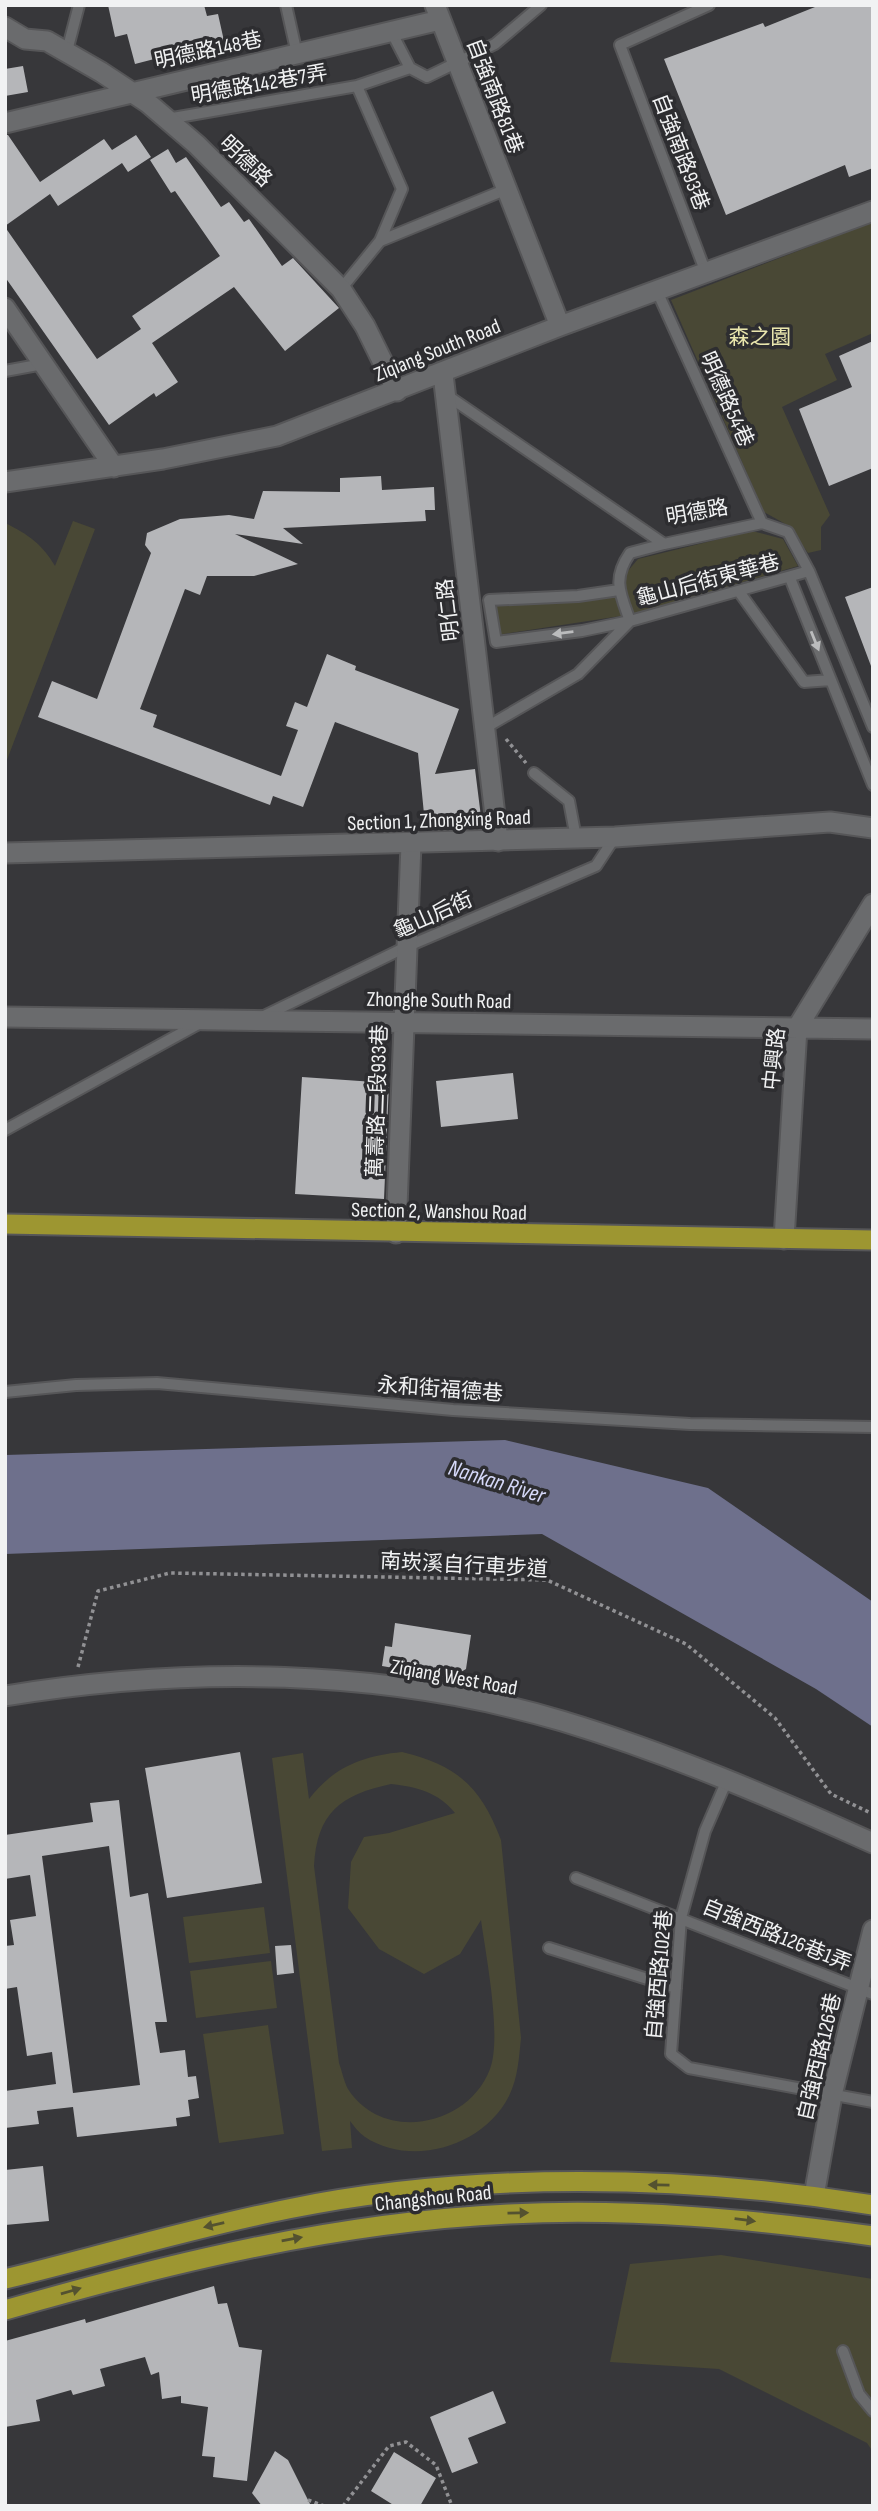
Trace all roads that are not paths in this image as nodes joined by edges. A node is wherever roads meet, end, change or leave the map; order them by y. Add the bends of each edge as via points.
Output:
1 (79, 5) edge
2 (286, 5) edge
3 (541, 5) edge
4 (709, 5) edge
5 (438, 12) edge
6 (5, 27) edge
7 (391, 31) junction
8 (66, 51) junction
9 (297, 54) junction
10 (458, 64) junction
11 (410, 68) junction
12 (357, 86) junction
13 (129, 91) junction
14 (167, 119) junction
15 (5, 123) edge
16 (507, 189) junction
17 (873, 211) edge
18 (380, 241) junction
19 (706, 273) junction
20 (341, 289) junction
21 (657, 291) junction
22 (5, 308) edge
23 (560, 326) junction
24 (43, 364) junction
25 (5, 371) edge
26 (443, 374) junction
27 (397, 391) junction
28 (445, 394) junction
29 (114, 467) junction
30 (5, 482) edge
31 (762, 523) junction
32 (664, 544) junction
33 (809, 571) junction
34 (790, 578) junction
35 (619, 590) junction
36 (740, 593) junction
37 (630, 621) junction
38 (831, 681) junction
39 (489, 725) junction
40 (873, 727) edge
41 (534, 773) road end
42 (873, 785) edge
43 (873, 828) edge
44 (615, 837) junction
45 (576, 838) junction
46 (498, 841) junction
47 (411, 844) junction
48 (5, 853) edge
49 (873, 904) edge
50 (406, 947) junction
51 (5, 1017) edge
52 (257, 1019) junction
53 (206, 1020) junction
54 (403, 1023) junction
55 (797, 1028) junction
56 (873, 1029) edge
57 (5, 1130) edge
58 (5, 1224) edge
59 (396, 1233) junction
60 (784, 1239) junction
61 (873, 1240) edge
62 (5, 1392) edge
63 (873, 1427) edge
64 (5, 1696) edge
65 (727, 1780) junction
66 (873, 1843) edge
67 (576, 1878) dead end
68 (681, 1918) junction
69 (873, 1930) edge
70 (549, 1948) dead end
71 (676, 1988) junction
72 (865, 1991) edge
73 (832, 2095) junction
74 (873, 2102) edge
75 (814, 2196) junction
76 (873, 2205) edge
77 (873, 2236) edge
78 (5, 2279) edge
79 (5, 2309) edge
80 (843, 2351) dead end
81 (873, 2412) edge

1 - 8 lane
2 - 9 lane
3 - 10 lane via 495,44
4 - 19 lane, 自強南路93巷 via 620,45
5 - 7 street, 自強南路81巷
5 - 10 street, 自強南路81巷
6 - 8 street, 明德路 via 25,39 47,41
7 - 9 street, 自強南路81巷
7 - 11 lane
8 - 13 street, 明德路
9 - 13 street, 明德路148巷
10 - 11 lane via 427,77
10 - 16 street, 自強南路81巷
11 - 12 lane, 明德路142巷7弄
12 - 14 lane, 明德路142巷7弄
12 - 18 lane via 402,189
13 - 14 street, 明德路
13 - 15 street, 明德路148巷
14 - 20 street, 明德路
16 - 18 lane
16 - 23 street, 自強南路81巷
17 - 19 street, Ziqiang South Road
18 - 20 lane
19 - 21 street, Ziqiang South Road
20 - 27 street, 明德路
21 - 23 street, Ziqiang South Road
21 - 31 lane, 明德路54巷
22 - 24 street
23 - 26 street, Ziqiang South Road
24 - 25 lane
24 - 29 street
26 - 27 street, Ziqiang South Road
26 - 28 street, 明仁路
27 - 29 street, Ziqiang South Road via 277,436
28 - 32 lane, 明德路
28 - 39 street, 明仁路
29 - 30 street, Ziqiang South Road
31 - 32 lane, 明德路
31 - 33 lane via 788,532
32 - 35 lane via 630,553 619,569
33 - 34 lane, 龜山后街東華巷
33 - 40 lane
34 - 36 lane, 龜山后街東華巷
34 -> 38 lane
35 - 37 lane
37 -> 35 lane via 496,642 489,600
36 - 37 lane, 龜山后街東華巷
36 - 38 lane via 804,682
37 - 39 lane, 龜山后街東華巷 via 579,674
38 - 42 lane
39 - 46 street, 明仁路
41 - 45 lane via 569,801
43 - 44 street, Section 1, Zhongxing Road via 830,822
44 - 45 street, Section 1, Zhongxing Road
44 - 50 lane, 龜山后街 via 596,866
45 - 46 street, Section 1, Zhongxing Road
46 - 47 street, Section 1, Zhongxing Road
47 - 48 street, Section 1, Zhongxing Road
47 - 50 street, 萬壽路二段933巷
49 - 55 street, 中興路
50 - 52 lane, 龜山后街
50 - 54 street, 萬壽路二段933巷
51 - 53 street, Zhonghe South Road
52 - 53 street, Zhonghe South Road
52 - 54 street, Zhonghe South Road
53 - 57 lane
54 - 55 street, Zhonghe South Road
54 - 59 street, 萬壽路二段933巷
55 - 56 street, Zhonghe South Road
55 - 60 street, 中興路
58 - 59 main road, Section 2, Wanshou Road
59 - 60 main road, Section 2, Wanshou Road
60 - 61 main road, Section 2, Wanshou Road
62 - 63 lane, 永和街福德巷 via 157,1383 453,1410 690,1424
64 - 65 street, Ziqiang West Road via 77,1684 243,1675 400,1689 560,1721
65 - 66 street, Ziqiang West Road
65 - 68 lane, 自強西路102巷 via 705,1832
67 - 68 lane, 自強西路126巷1弄
68 - 71 lane, 自強西路102巷
68 - 72 lane, 自強西路126巷1弄
69 - 72 street, 自強西路126巷
70 - 71 lane
71 - 73 lane, 自強西路102巷 via 671,2054 689,2068
72 - 73 street, 自強西路126巷
73 - 74 lane
73 - 75 street, 自強西路126巷
75 - 76 main road, Changshou Road
75 -> 78 main road, Changshou Road via 702,2185 554,2183 428,2189 289,2208
79 -> 77 main road, Changshou Road via 242,2248 339,2231 507,2214 617,2212 728,2218
80 - 81 lane via 859,2394

